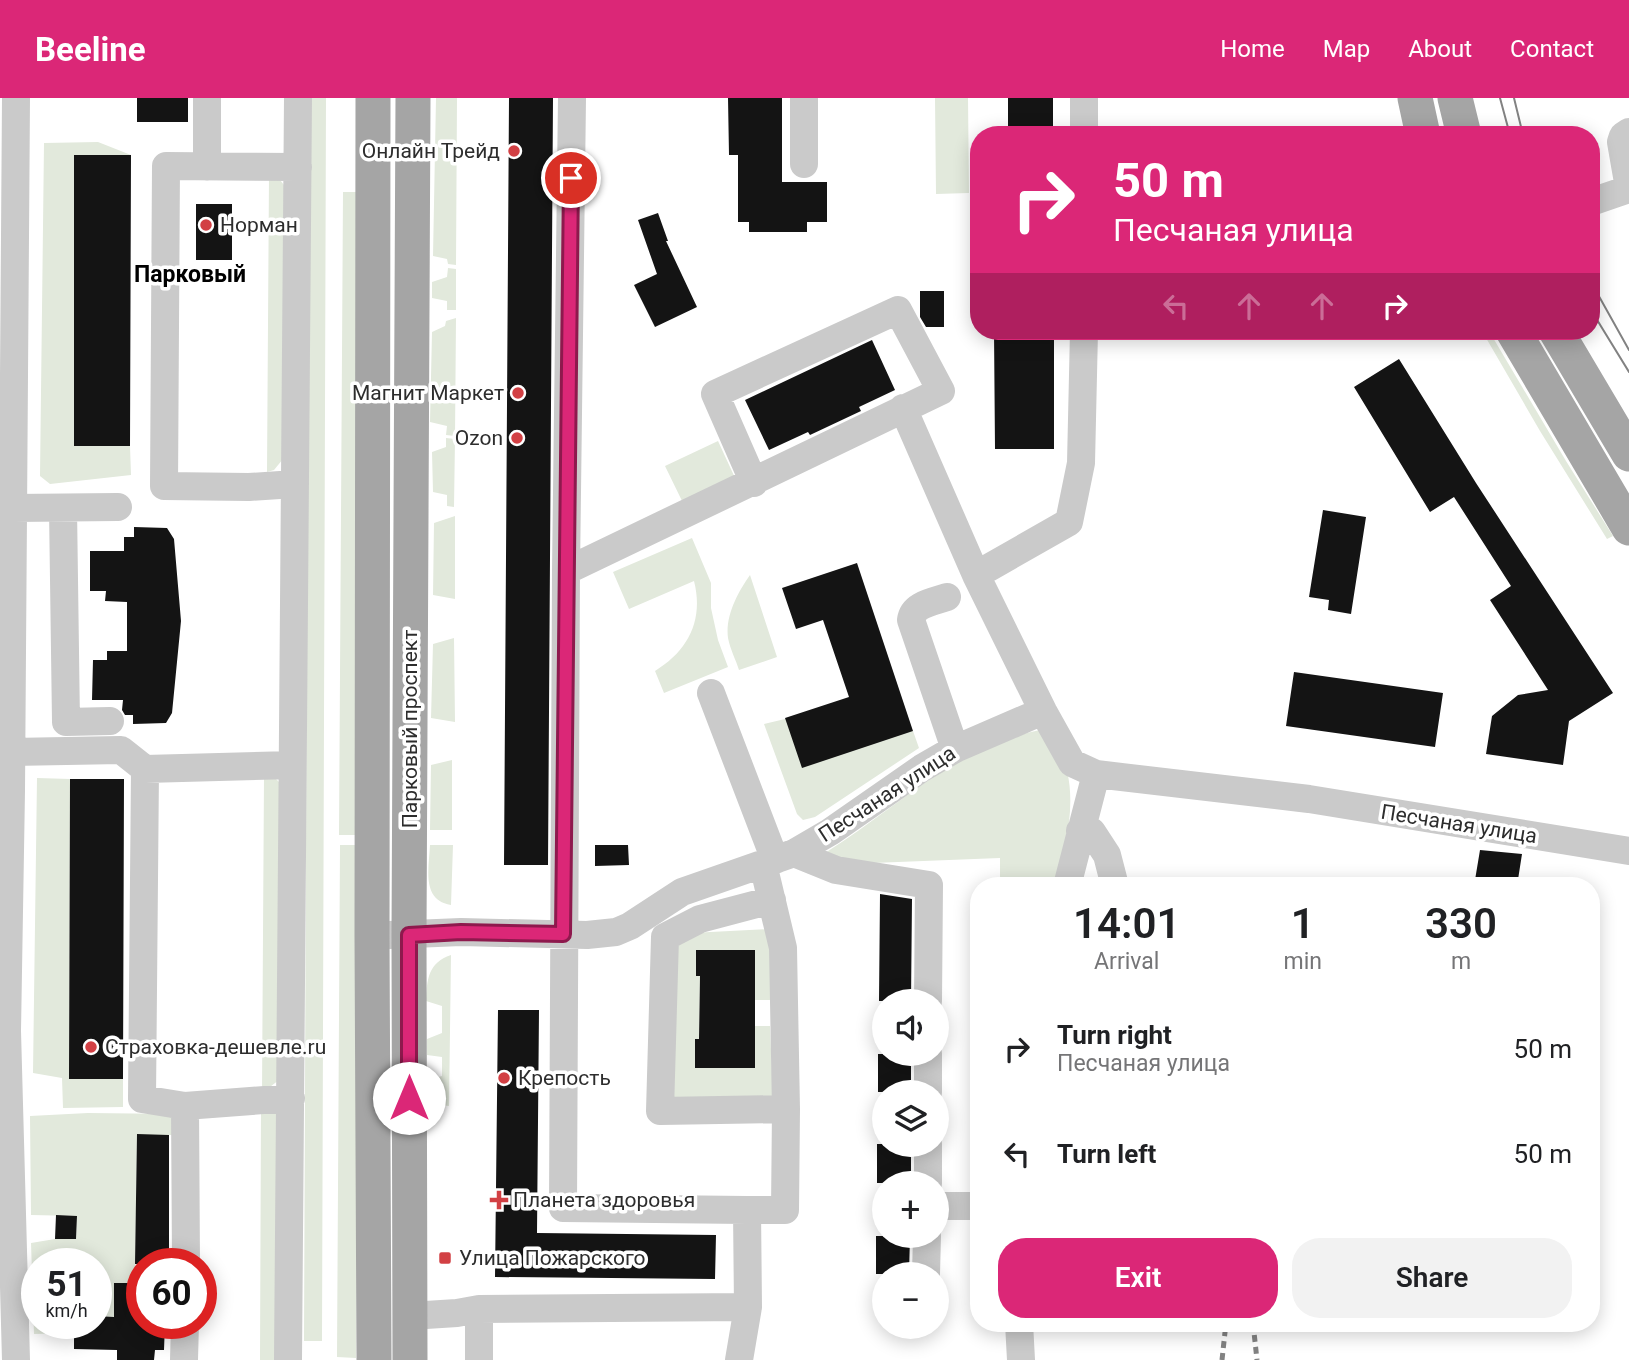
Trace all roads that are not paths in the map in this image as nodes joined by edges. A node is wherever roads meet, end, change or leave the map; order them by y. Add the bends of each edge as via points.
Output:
1 (16, 98) edge
2 (207, 98) edge
3 (298, 98) edge
4 (373, 98) edge
5 (413, 98) edge
6 (572, 98) edge
7 (804, 98) edge
8 (1084, 98) edge
9 (1415, 98) edge
10 (1455, 98) edge
11 (1084, 126) edge
12 (1421, 126) edge
13 (1462, 126) edge
14 (1629, 132) edge
15 (804, 164) dead end
16 (208, 166) junction
17 (298, 167) junction
18 (1629, 188) edge
19 (1600, 199) edge
20 (1084, 340) edge
21 (1518, 340) edge
22 (1561, 340) edge
23 (903, 408) junction
24 (1629, 454) edge
25 (6, 468) edge
26 (754, 483) junction
27 (295, 484) junction
28 (118, 507) dead end
29 (13, 508) junction
30 (62, 508) junction
31 (1629, 528) edge
32 (566, 571) junction
33 (976, 576) junction
34 (947, 597) dead end
35 (711, 693) dead end
36 (1043, 711) junction
37 (110, 721) dead end
38 (955, 749) junction
39 (11, 752) junction
40 (292, 765) junction
41 (145, 769) junction
42 (1096, 774) junction
43 (5, 787) edge
44 (1080, 831) junction
45 (1629, 851) edge
46 (777, 859) junction
47 (1069, 877) edge
48 (1113, 877) edge
49 (772, 900) junction
50 (563, 934) junction
51 (372, 935) junction
52 (409, 935) junction
53 (929, 989) edge
54 (291, 1098) junction
55 (185, 1106) junction
56 (786, 1109) junction
57 (949, 1206) edge
58 (970, 1206) edge
59 (747, 1210) junction
60 (186, 1248) edge
61 (748, 1307) junction
62 (480, 1310) junction
63 (410, 1316) junction
64 (1019, 1332) edge
65 (185, 1339) edge
66 (16, 1360) edge
67 (184, 1360) edge
68 (288, 1360) edge
69 (374, 1360) edge
70 (410, 1360) edge
71 (479, 1360) edge
72 (739, 1360) edge
73 (1021, 1360) edge

1 - 25 street
2 - 16 street
3 - 17 street
4 - 51 main road, Парковый проспект
5 - 52 main road, Парковый проспект
6 - 32 street
7 - 15 street
8 - 11 street
9 - 12 main road
10 - 13 main road
14 - 18 street via 1620,142
16 - 17 street
16 - 27 street via 166,166 164,486
17 - 27 street
18 - 19 street
20 - 33 street via 1081,463 1069,522
21 - 31 main road
22 - 24 main road
23 - 26 street
23 - 26 street via 941,391 898,310 715,394
23 - 33 street
25 - 29 street
26 - 32 street
27 - 40 street
28 - 30 street
29 - 30 street
29 - 39 street
30 - 37 street via 66,722
32 - 50 street
33 - 36 street
34 - 38 street via 916,608 911,621
35 - 46 street
36 - 38 street, Песчаная улица
36 - 42 street, Песчаная улица via 1072,763
38 - 46 street, Песчаная улица via 830,832
39 - 41 street via 121,750
39 - 43 street
40 - 41 street
40 - 54 street
41 - 55 street via 142,1099
42 - 44 street
42 - 45 street, Песчаная улица via 1309,799
43 - 66 street via 6,1031
44 - 47 street
44 - 48 street via 1092,832 1107,855
46 - 49 street
46 - 50 street, Песчаная улица via 682,892 616,932
46 - 53 street via 929,885
49 - 56 street via 783,948
49 - 56 street via 700,919 666,937 660,1111
50 - 52 street, Песчаная улица
50 - 59 street via 563,1208
51 - 52 street, Песчаная улица
51 - 69 main road, Парковый проспект
52 - 63 main road, Парковый проспект
54 - 55 street
54 - 68 street
55 - 60 street
56 - 59 street via 785,1210
57 - 58 street
59 - 61 street
61 - 62 street
61 - 72 street
62 - 63 street
62 - 71 street
63 - 70 main road, Парковый проспект
64 - 73 street
65 - 67 street

